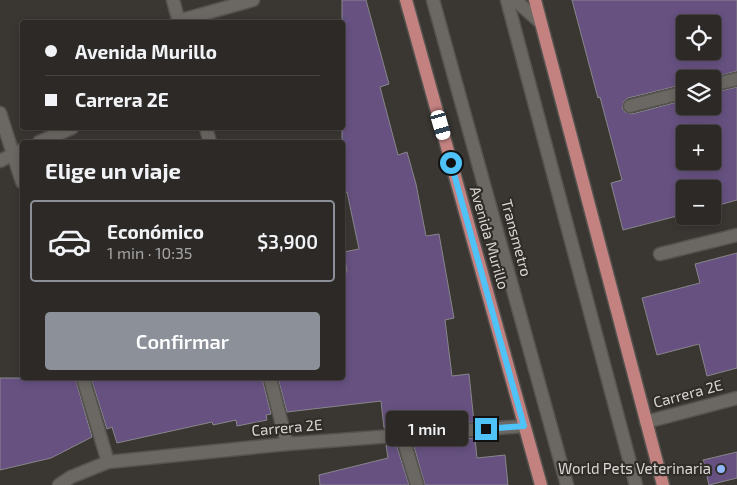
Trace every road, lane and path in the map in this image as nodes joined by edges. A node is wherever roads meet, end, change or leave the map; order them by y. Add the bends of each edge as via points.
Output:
1 (173, 0) edge
2 (253, 0) edge
3 (406, 0) edge
4 (433, 0) edge
5 (507, 0) edge
6 (515, 0) edge
7 (535, 0) edge
8 (178, 20) edge
9 (185, 20) edge
10 (541, 23) junction
11 (737, 79) edge
12 (721, 83) edge
13 (676, 94) edge
14 (630, 106) dead end
15 (0, 113) edge
16 (67, 130) edge
17 (45, 140) edge
18 (18, 153) edge
19 (0, 161) edge
20 (20, 168) edge
21 (737, 235) edge
22 (660, 254) dead end
23 (84, 380) edge
24 (271, 380) edge
25 (737, 398) edge
26 (646, 422) junction
27 (524, 426) junction
28 (402, 435) junction
29 (287, 444) junction
30 (108, 462) junction
31 (73, 481) edge
32 (59, 485) edge
33 (417, 485) edge
34 (541, 485) edge
35 (567, 485) edge
36 (636, 485) edge
37 (663, 485) edge

1 - 8 street
2 - 9 street
3 - 27 main road, Avenida Murillo
4 - 35 street, Transmetro
5 - 36 street
6 - 10 street
7 - 10 main road
10 - 26 main road
11 - 12 street
13 - 14 street
15 - 18 street
16 - 17 street
18 - 19 street
18 - 20 street
21 - 22 street
23 - 30 street
24 - 29 street
25 - 26 street, Carrera 2E
26 - 37 main road
27 - 28 street, Carrera 2E
27 - 34 main road, Avenida Murillo
28 - 29 street, Carrera 2E
28 - 33 street
29 - 30 street, Carrera 2E
30 - 31 street, Carrera 2E
31 - 32 street, Carrera 2E

